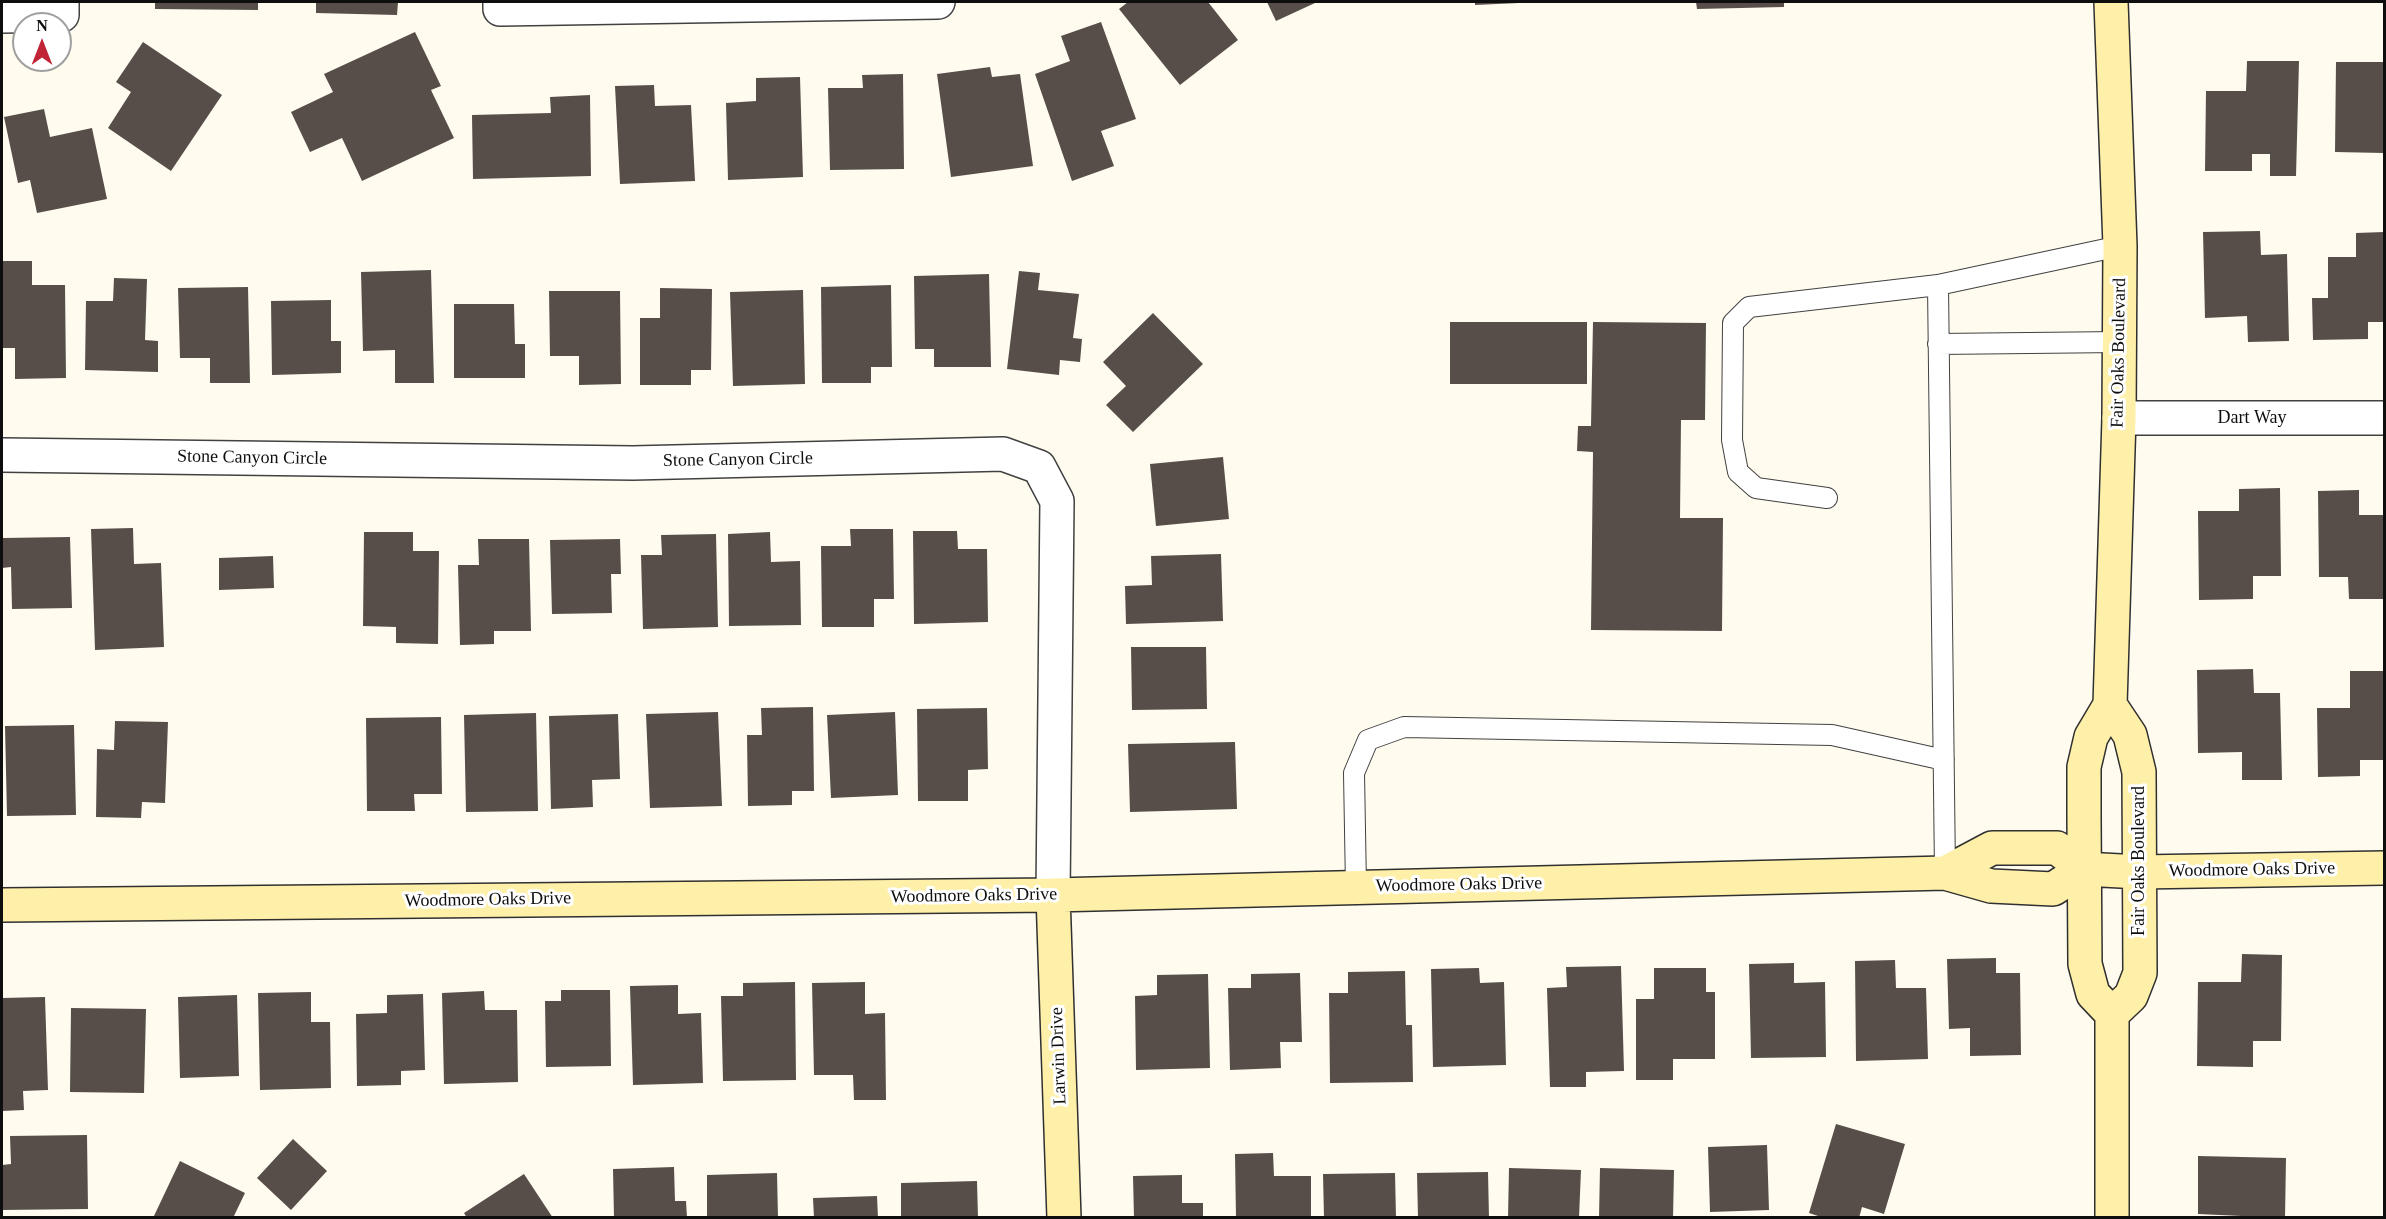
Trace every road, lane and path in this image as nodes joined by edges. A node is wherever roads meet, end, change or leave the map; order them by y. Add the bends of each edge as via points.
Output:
1 (62, 2) edge
2 (500, 2) edge
3 (938, 2) edge
4 (2111, 2) edge
5 (2, 16) edge
6 (2120, 246) junction
7 (1938, 285) junction
8 (2120, 342) junction
9 (1938, 344) junction
10 (2119, 418) junction
11 (2385, 418) edge
12 (2, 455) edge
13 (1827, 498) dead end
14 (2110, 705) junction
15 (1944, 760) junction
16 (2385, 868) edge
17 (2084, 869) junction
18 (2139, 872) junction
19 (1945, 873) junction
20 (1356, 887) junction
21 (1053, 895) junction
22 (2, 905) edge
23 (2112, 1014) junction
24 (1064, 1218) edge
25 (2112, 1218) edge

1 - 5 street via 62,15
2 - 3 street via 500,9
4 - 6 street, Fair Oaks Boulevard
6 - 7 lane
6 - 8 street, Fair Oaks Boulevard
7 - 9 lane
7 - 13 lane via 1749,307 1733,323 1732,440 1738,472 1756,488
8 - 9 lane
8 - 10 street, Fair Oaks Boulevard
9 - 15 lane
10 - 11 street, Dart Way
10 - 14 street, Fair Oaks Boulevard
12 - 21 street, Stone Canyon Circle via 633,463 1004,454 1039,467 1057,501
14 - 17 street, Fair Oaks Boulevard via 2091,737 2084,767
14 - 18 street, Fair Oaks Boulevard via 2130,735 2139,772
15 - 19 lane
15 - 20 lane via 1832,735 1404,727 1368,740 1354,773
16 - 18 street, Woodmore Oaks Drive
17 - 18 street, Woodmore Oaks Drive
17 - 19 street, Woodmore Oaks Drive via 2053,889 1991,886
17 - 23 street, Fair Oaks Boulevard via 2085,964 2093,994
18 - 23 street, Fair Oaks Boulevard via 2140,973 2131,996
19 - 20 street, Woodmore Oaks Drive
20 - 21 street, Woodmore Oaks Drive
21 - 22 street, Woodmore Oaks Drive
21 - 24 street, Larwin Drive
23 - 25 street

